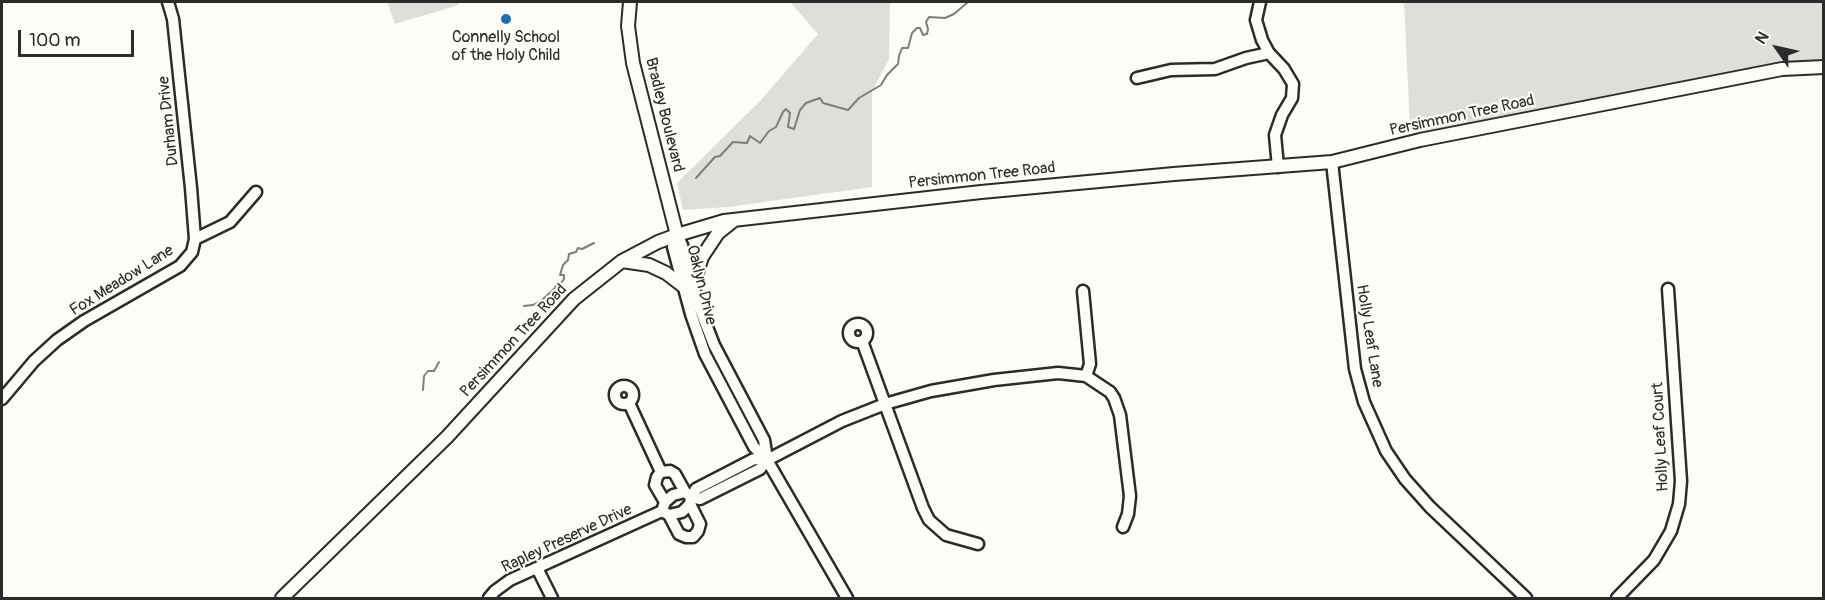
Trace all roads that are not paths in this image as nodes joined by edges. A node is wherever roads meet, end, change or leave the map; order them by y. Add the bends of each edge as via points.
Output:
1 (168, 2) edge
2 (630, 2) edge
3 (1260, 2) edge
4 (1269, 53) junction
5 (1824, 67) edge
6 (1137, 78) dead end
7 (1332, 162) junction
8 (1278, 167) junction
9 (256, 192) dead end
10 (735, 220) junction
11 (677, 235) junction
12 (195, 239) junction
13 (622, 261) junction
14 (688, 286) junction
15 (1668, 289) dead end
16 (1083, 291) dead end
17 (862, 341) dead end
18 (1086, 376) junction
19 (2, 399) edge
20 (629, 403) dead end
21 (885, 404) junction
22 (768, 460) junction
23 (661, 472) junction
24 (689, 498) junction
25 (665, 510) junction
26 (1123, 527) dead end
27 (978, 544) dead end
28 (537, 568) junction
29 (282, 598) edge
30 (489, 598) edge
31 (552, 598) edge
32 (847, 598) edge
33 (1526, 598) edge
34 (1617, 598) edge

1 - 12 street, Durham Drive via 173,19
2 - 11 main road, Bradley Boulevard via 628,26 633,63
3 - 4 street via 1256,20
4 - 6 street via 1215,69 1171,70
4 - 8 street via 1293,84 1292,98 1275,135
5 - 7 main road, Persimmon Tree Road via 1782,69 1420,140
7 - 8 main road, Persimmon Tree Road
7 - 33 street, Holly Leaf Lane via 1355,369 1364,402 1386,451 1405,479
8 - 10 main road, Persimmon Tree Road via 991,191
9 - 12 street via 230,222
10 - 11 main road, Persimmon Tree Road
10 - 14 main road via 718,233
11 - 13 main road, Persimmon Tree Road
11 - 14 street, Oaklyn Drive via 673,247
12 - 19 street, Fox Meadow Lane via 192,252 180,266 57,340
13 - 14 main road via 649,266
13 - 29 main road, Persimmon Tree Road via 574,298 447,437
14 - 22 street, Oaklyn Drive via 705,354 754,447
15 - 34 street, Holly Leaf Court via 1681,481 1679,504 1671,531 1654,560
16 - 18 street via 1090,364
17 - 21 street
18 - 21 street, Rapley Preserve Drive via 1059,374 994,380
18 - 26 street via 1110,392 1120,415 1130,496
20 - 23 street
21 - 22 street, Rapley Preserve Drive via 842,421
21 - 27 street via 929,520 946,535
22 - 24 street, Rapley Preserve Drive via 754,459 696,489
22 - 32 street, Oaklyn Drive
23 - 24 street via 675,474
23 - 25 street via 655,485
24 - 25 street, Rapley Preserve Drive via 682,512
24 - 25 street, Rapley Preserve Drive via 673,495
24 - 25 street via 700,524 693,537 679,534
25 - 28 street, Rapley Preserve Drive
28 - 30 street, Rapley Preserve Drive via 510,580
28 - 31 street

